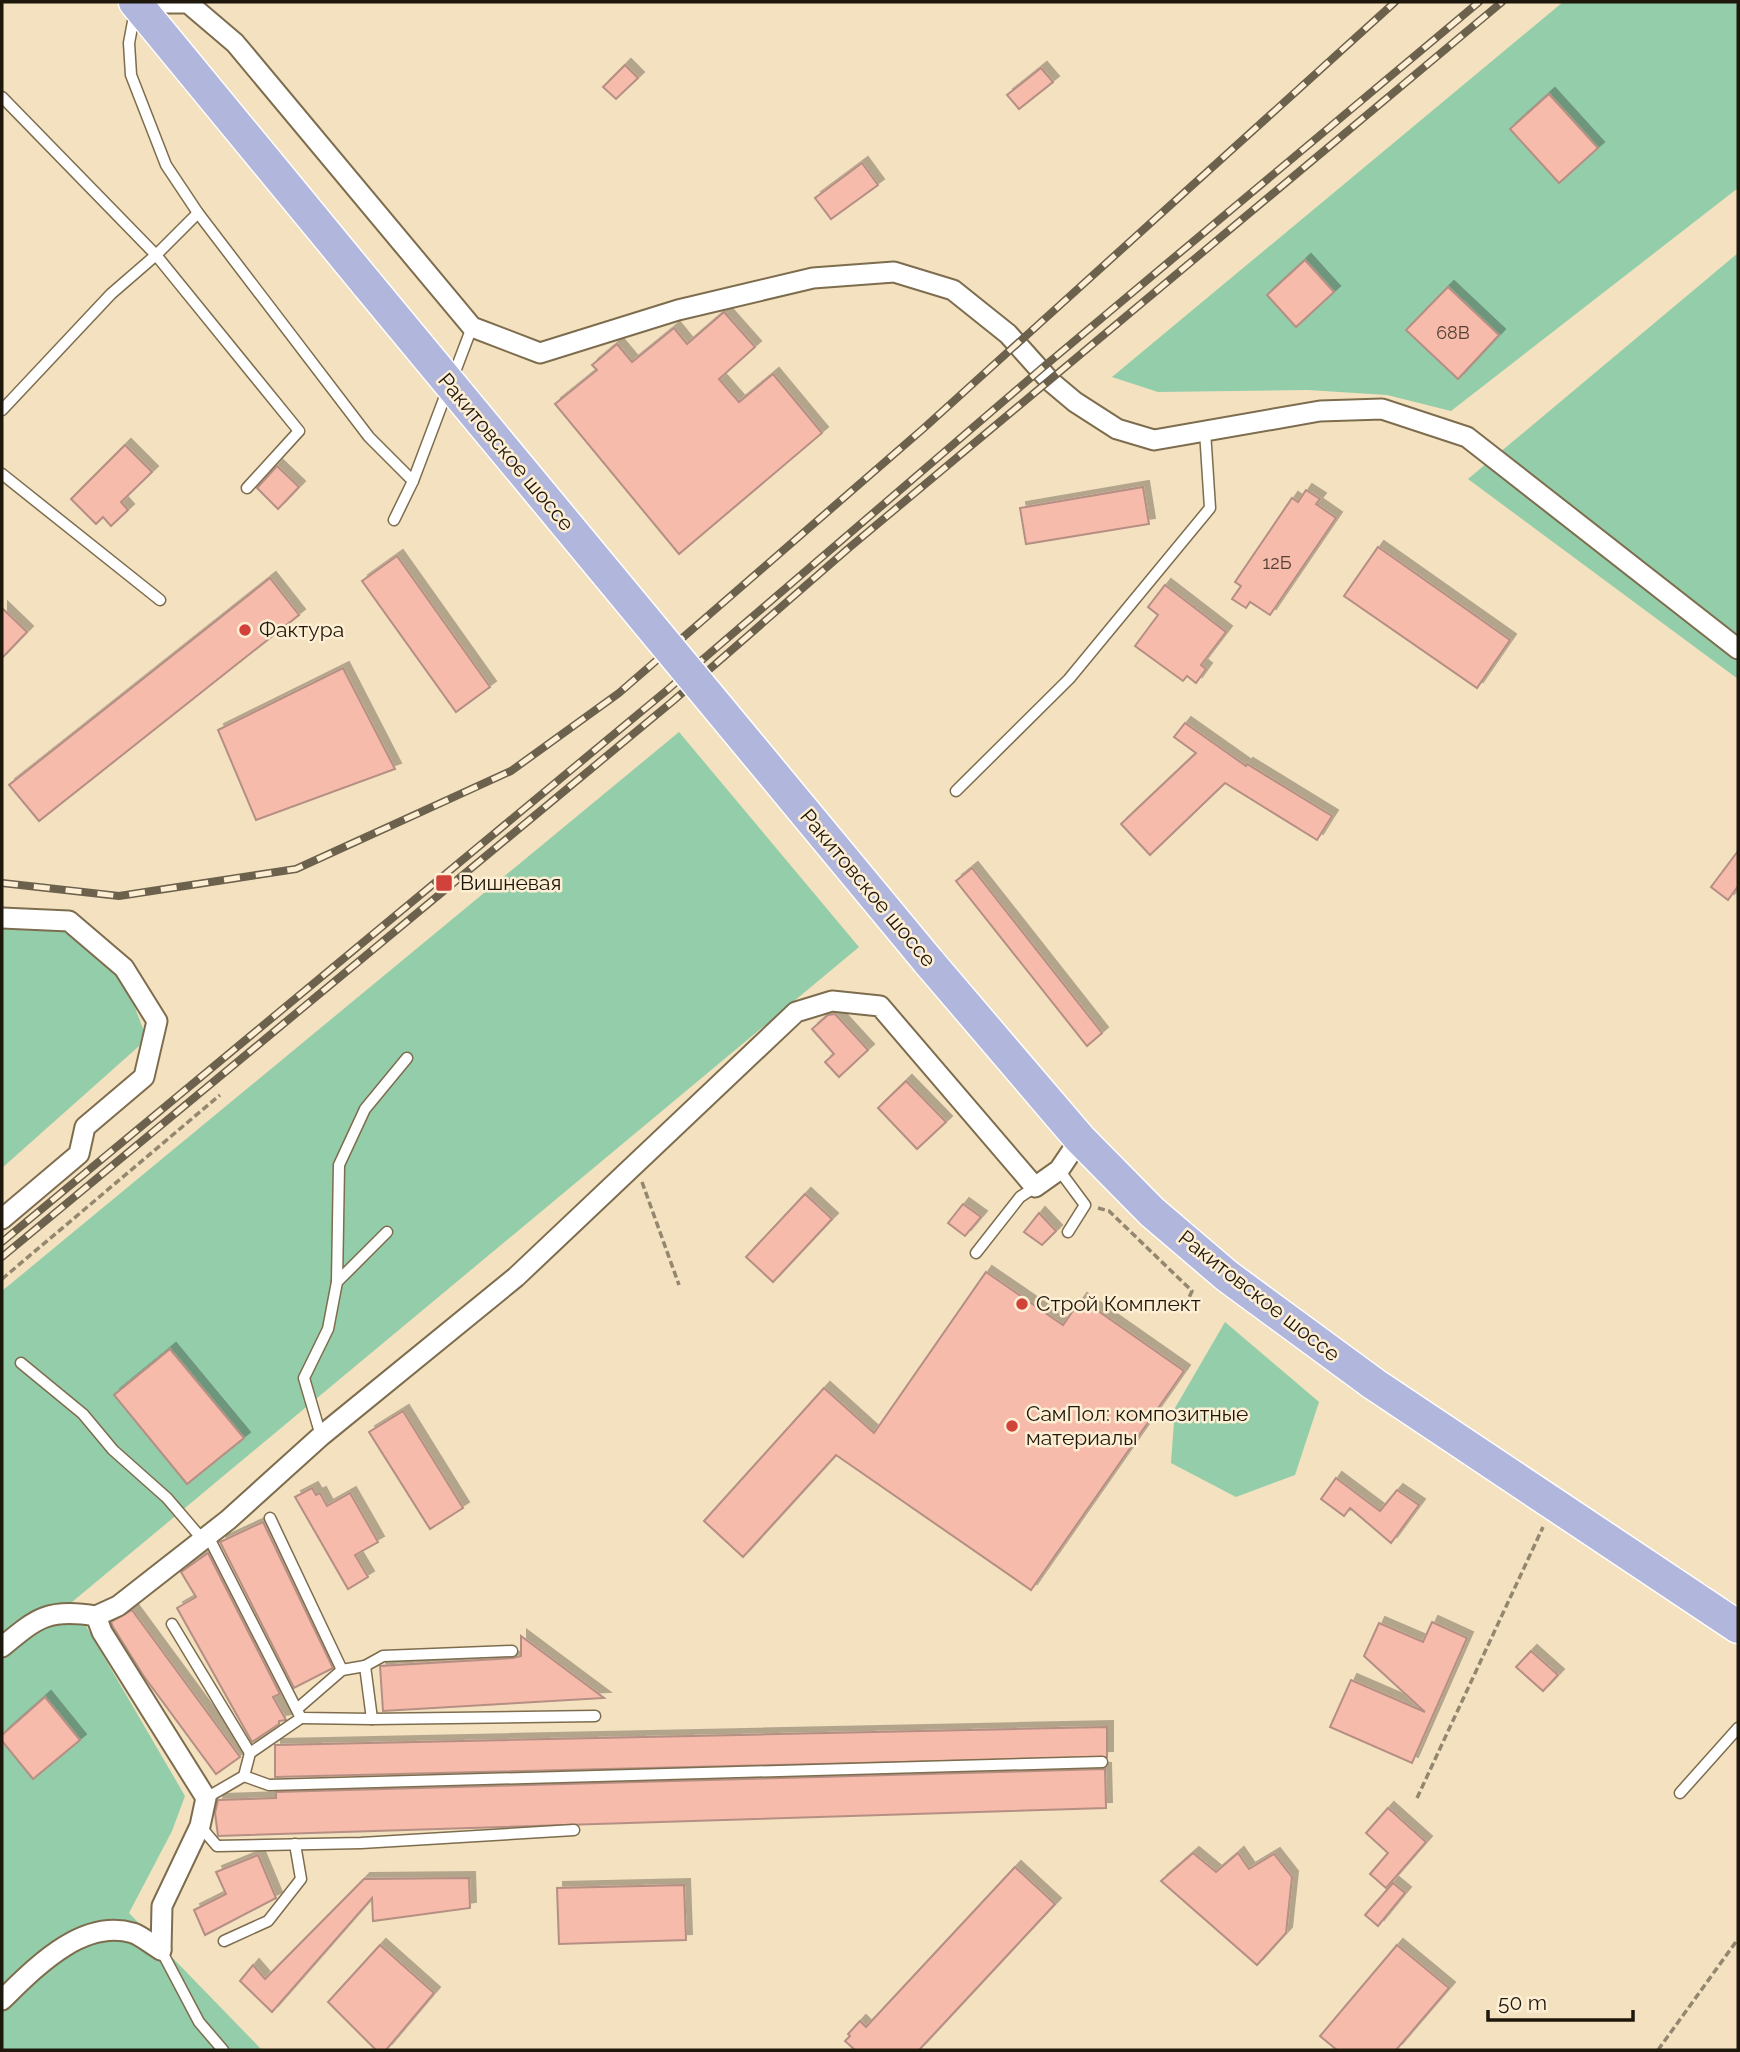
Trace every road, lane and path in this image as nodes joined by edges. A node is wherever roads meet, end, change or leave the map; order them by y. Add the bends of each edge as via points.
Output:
1 (136, 2) edge
2 (2, 97) edge
3 (198, 214) junction
4 (156, 255) junction
5 (472, 327) junction
6 (2, 410) edge
7 (1205, 431) junction
8 (2, 474) edge
9 (413, 481) junction
10 (247, 488) dead end
11 (394, 520) dead end
12 (160, 600) dead end
13 (1738, 649) edge
14 (956, 791) dead end
15 (2, 918) edge
16 (407, 1058) dead end
17 (220, 1095) dead end
18 (1080, 1139) junction
19 (635, 1163) junction
20 (1059, 1170) junction
21 (1035, 1187) junction
22 (1085, 1205) junction
23 (2, 1219) edge
24 (387, 1232) dead end
25 (1068, 1232) dead end
26 (976, 1253) dead end
27 (2, 1279) edge
28 (337, 1282) junction
29 (679, 1285) dead end
30 (1187, 1301) dead end
31 (21, 1363) dead end
32 (321, 1436) junction
33 (1552, 1506) junction
34 (270, 1518) dead end
35 (206, 1538) junction
36 (96, 1616) junction
37 (172, 1624) dead end
38 (1738, 1627) edge
39 (2, 1647) edge
40 (512, 1651) dead end
41 (365, 1666) junction
42 (342, 1670) junction
43 (299, 1714) junction
44 (595, 1716) dead end
45 (372, 1719) junction
46 (1738, 1728) edge
47 (250, 1753) junction
48 (1102, 1762) dead end
49 (244, 1776) junction
50 (1680, 1793) dead end
51 (206, 1798) junction
52 (1418, 1798) dead end
53 (200, 1826) junction
54 (574, 1830) dead end
55 (295, 1844) junction
56 (1738, 1939) edge
57 (224, 1941) dead end
58 (161, 1950) junction
59 (2, 2000) edge
60 (223, 2050) edge
61 (1658, 2050) edge

1 - 3 lane via 128,43 131,75 166,165
1 - 5 street via 188,2 235,43
1 - 18 main road, Ракитовское шоссе, bridge
2 - 4 lane
3 - 4 lane
3 - 9 lane via 369,436
4 - 6 lane via 111,294
4 - 10 lane via 299,431
5 - 7 street via 540,353 678,310 813,278 894,272 953,290 1008,334 1066,395 1117,429 1154,440
5 - 9 lane
7 - 13 street via 1320,411 1382,409 1467,436
7 - 14 lane via 1210,508 1069,679
8 - 12 lane
9 - 11 lane
15 - 23 street via 69,921 124,968 157,1021 144,1077 85,1127 79,1154
16 - 28 lane via 365,1109 339,1165
17 - 27 path
18 - 20 street
18 - 33 main road, Ракитовское шоссе via 1152,1212 1227,1276
19 - 21 street via 796,1012 832,1001 880,1006
19 - 29 path
19 - 32 street via 516,1277
20 - 21 street
20 - 22 lane
21 - 26 lane via 1020,1197
22 - 25 lane
22 - 30 path via 1109,1211 1192,1291
24 - 28 lane
28 - 32 lane via 328,1329 304,1378
31 - 35 lane via 83,1414 113,1450
32 - 35 street
33 - 38 main road, Ракитовское шоссе
33 - 52 path
34 - 42 lane
35 - 36 street via 118,1606
35 - 43 lane
36 - 39 street via 71,1612 37,1619
36 - 51 street
37 - 47 lane
40 - 41 lane via 383,1656
41 - 42 lane
41 - 45 lane
42 - 43 lane
43 - 45 lane
43 - 47 lane
44 - 45 lane
46 - 50 lane
47 - 49 lane
48 - 49 lane via 269,1785
49 - 51 lane
51 - 53 street
53 - 55 lane via 217,1846
53 - 58 street via 162,1906
54 - 55 lane
55 - 57 lane via 301,1880 268,1921
56 - 61 path
58 - 59 street via 134,1933 102,1929 47,1958
58 - 60 lane via 199,2022

